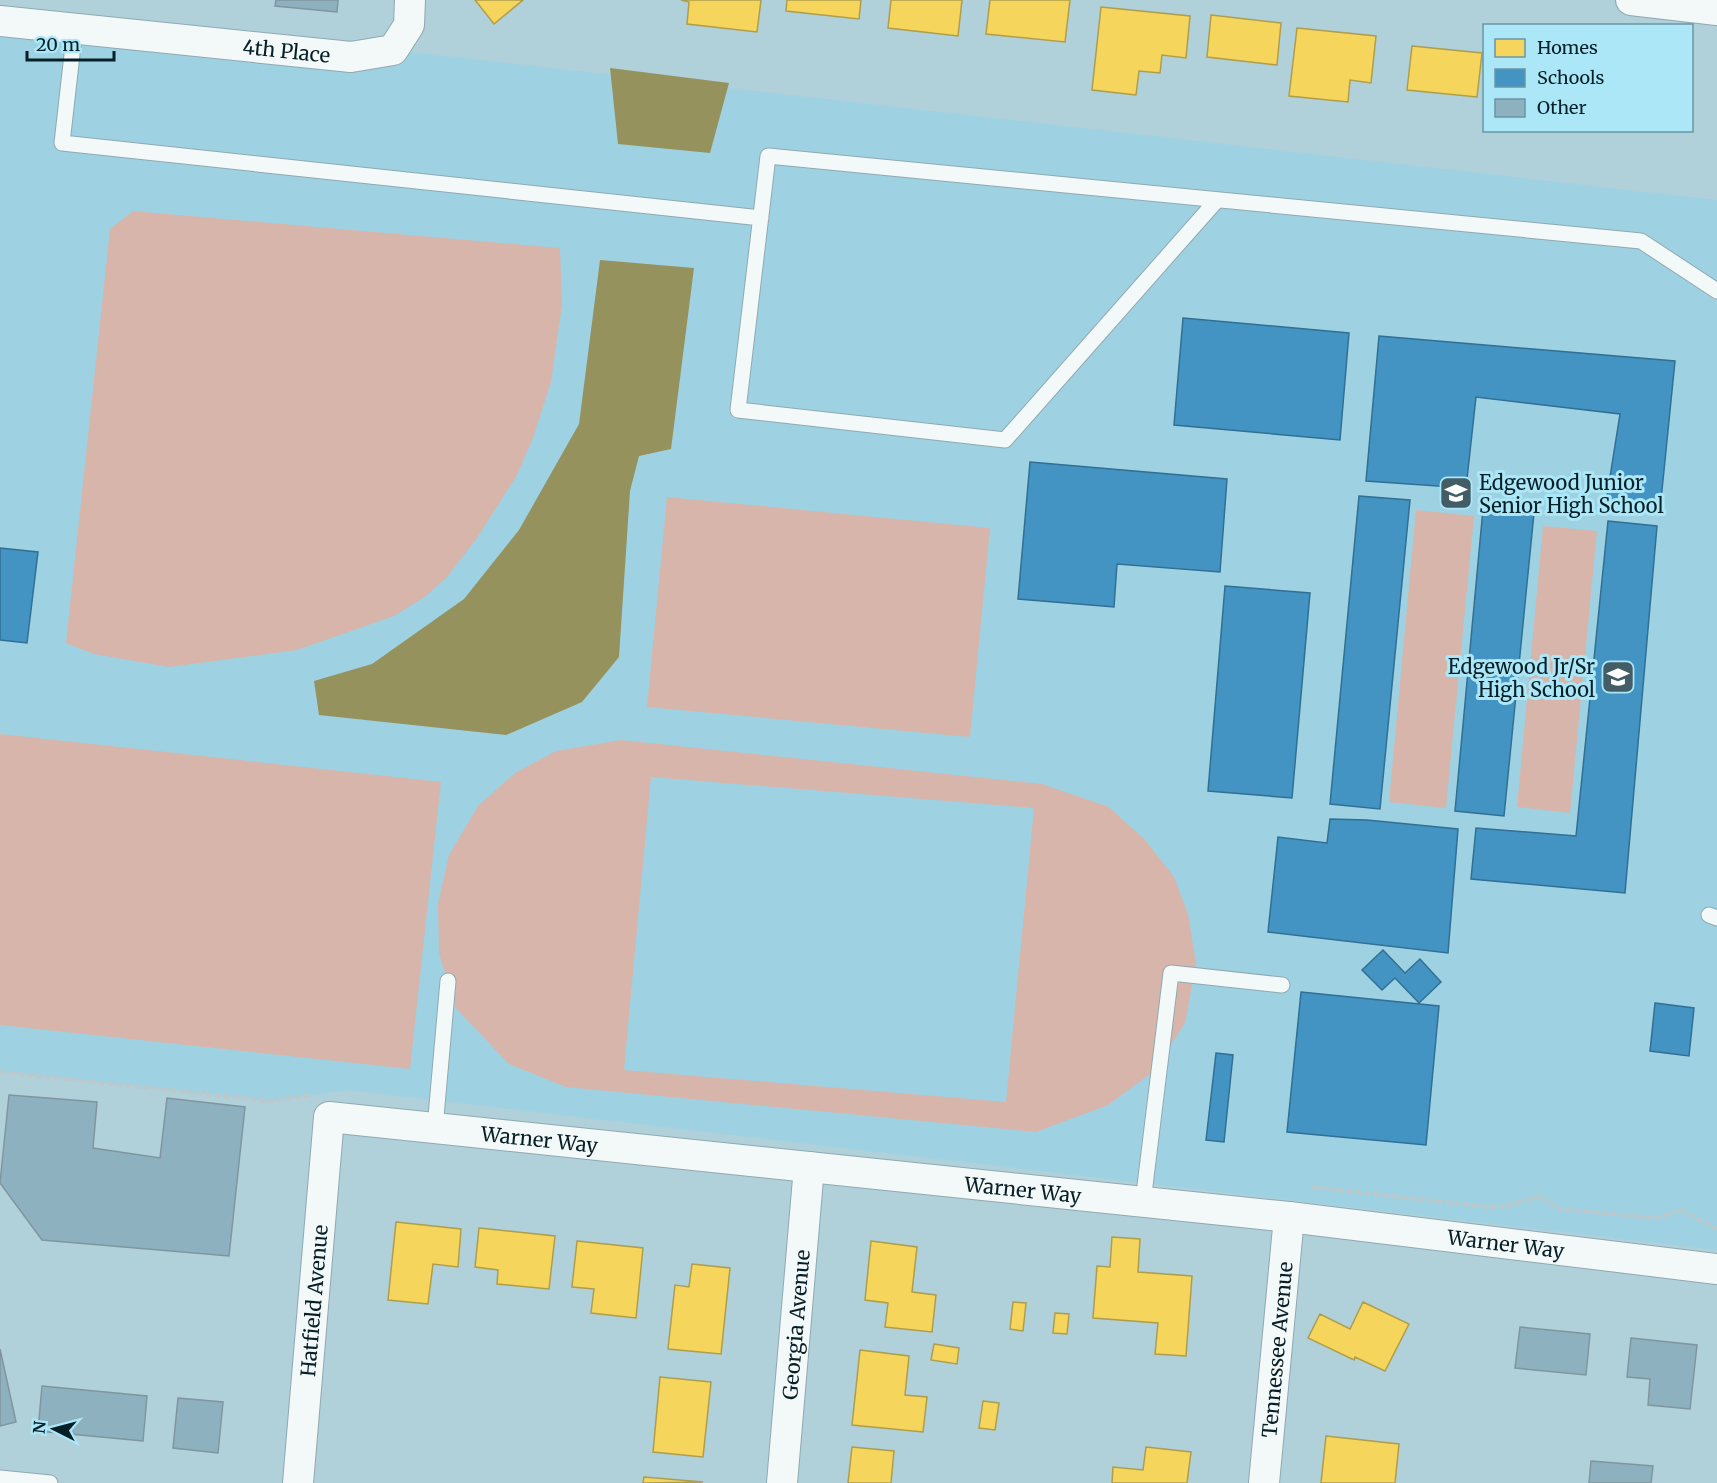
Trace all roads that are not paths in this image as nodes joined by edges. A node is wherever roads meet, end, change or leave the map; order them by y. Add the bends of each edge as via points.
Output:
1 (410, 0) edge
2 (1631, 0) edge
3 (1717, 10) edge
4 (0, 21) edge
5 (75, 28) junction
6 (1217, 200) junction
7 (761, 218) junction
8 (1717, 291) edge
9 (448, 981) dead end
10 (1282, 985) dead end
11 (321, 1106) joint
12 (435, 1128) junction
13 (809, 1167) junction
14 (1143, 1202) junction
15 (1288, 1217) junction
16 (1717, 1269) edge
17 (0, 1478) edge
18 (50, 1483) edge
19 (297, 1483) edge
20 (782, 1483) edge
21 (1264, 1483) edge

1 - 5 street, 4th Place via 409,25 393,50 351,57
2 - 3 street
4 - 5 street, 4th Place
5 - 7 lane via 62,143
6 - 7 lane via 768,156
6 - 7 lane via 1005,440 738,410
6 - 8 lane via 1641,241
9 - 12 lane
10 - 14 lane via 1171,973
11 - 12 street, Warner Way
11 - 19 street, Hatfield Avenue
12 - 13 street, Warner Way
13 - 14 street, Warner Way
13 - 20 street, Georgia Avenue
14 - 15 street, Warner Way
15 - 16 street, Warner Way
15 - 21 street, Tennessee Avenue
17 - 18 lane

